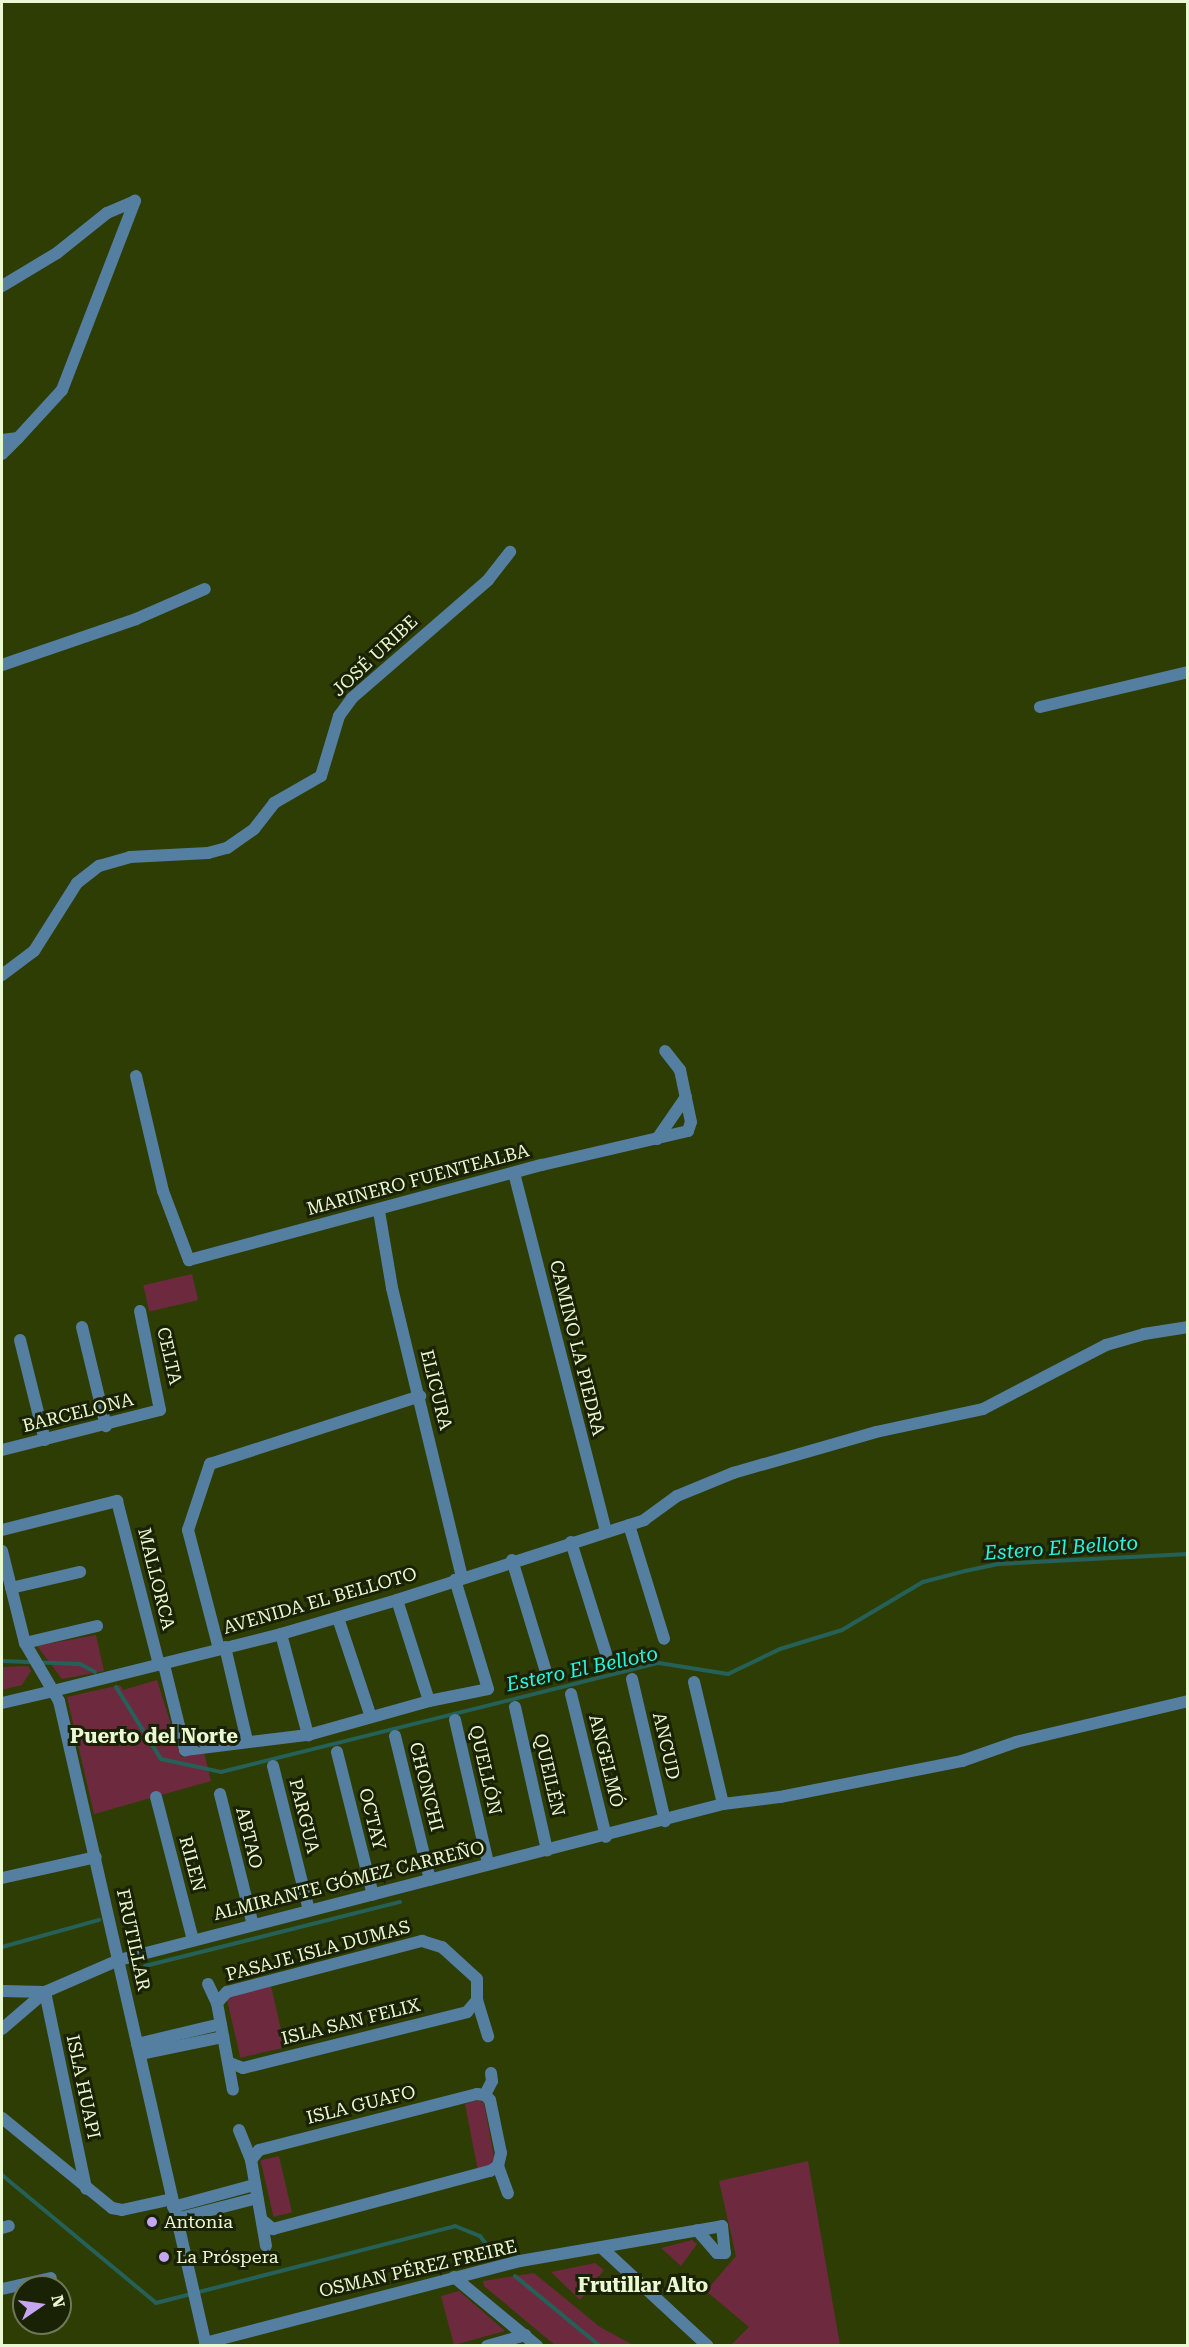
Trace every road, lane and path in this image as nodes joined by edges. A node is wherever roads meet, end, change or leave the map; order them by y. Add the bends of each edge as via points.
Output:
1 (2, 286) edge
2 (18, 438) junction
3 (2, 440) edge
4 (2, 454) edge
5 (510, 552) dead end
6 (205, 589) dead end
7 (2, 665) edge
8 (1188, 672) edge
9 (1040, 707) dead end
10 (2, 975) edge
11 (665, 1051) dead end
12 (136, 1076) dead end
13 (686, 1097) junction
14 (657, 1139) junction
15 (514, 1173) junction
16 (379, 1211) junction
17 (140, 1311) dead end
18 (82, 1327) dead end
19 (1188, 1328) edge
20 (20, 1340) dead end
21 (420, 1396) junction
22 (161, 1408) joint
23 (106, 1426) junction
24 (45, 1440) junction
25 (2, 1450) edge
26 (629, 1525) junction
27 (2, 1530) edge
28 (606, 1532) junction
29 (571, 1542) junction
30 (2, 1551) edge
31 (512, 1560) junction
32 (80, 1572) dead end
33 (458, 1578) junction
34 (10, 1588) junction
35 (397, 1600) junction
36 (338, 1618) junction
37 (97, 1626) dead end
38 (281, 1634) junction
39 (664, 1640) dead end
40 (25, 1643) junction
41 (222, 1648) junction
42 (606, 1654) dead end
43 (162, 1665) junction
44 (547, 1675) dead end
45 (632, 1679) dead end
46 (694, 1682) dead end
47 (53, 1691) junction
48 (571, 1694) dead end
49 (429, 1701) junction
50 (1188, 1701) edge
51 (2, 1703) edge
52 (515, 1707) dead end
53 (371, 1717) junction
54 (455, 1720) dead end
55 (308, 1735) junction
56 (395, 1736) dead end
57 (248, 1741) junction
58 (337, 1752) dead end
59 (273, 1766) dead end
60 (220, 1794) dead end
61 (156, 1797) dead end
62 (723, 1804) junction
63 (665, 1821) junction
64 (606, 1838) junction
65 (547, 1850) junction
66 (96, 1857) junction
67 (488, 1863) junction
68 (2, 1878) edge
69 (430, 1880) junction
70 (373, 1895) junction
71 (309, 1910) junction
72 (253, 1925) junction
73 (193, 1940) junction
74 (118, 1960) junction
75 (208, 1984) dead end
76 (2, 1992) edge
77 (45, 1992) junction
78 (477, 2001) junction
79 (217, 2003) junction
80 (221, 2024) junction
81 (2, 2029) edge
82 (488, 2036) dead end
83 (223, 2037) junction
84 (138, 2049) junction
85 (230, 2063) junction
86 (491, 2073) dead end
87 (232, 2090) dead end
88 (485, 2095) junction
89 (2, 2118) edge
90 (239, 2130) dead end
91 (251, 2160) junction
92 (498, 2166) junction
93 (254, 2185) junction
94 (86, 2189) junction
95 (508, 2193) dead end
96 (257, 2198) junction
97 (174, 2208) junction
98 (263, 2221) junction
99 (697, 2230) junction
100 (266, 2246) dead end
101 (602, 2248) junction
102 (454, 2277) junction
103 (525, 2335) junction
104 (202, 2345) edge
105 (487, 2346) edge
106 (537, 2346) edge
107 (708, 2346) edge

1 - 2 street via 57,253 107,213 135,201 62,390
2 - 3 street
2 - 4 street
5 - 10 street, JOSÉ URIBE via 488,580 352,698 339,716 321,776 274,803 254,829 227,848 208,853 130,857 99,866 76,883 34,951
6 - 7 street via 136,619
8 - 9 street
11 - 13 street, MARINERO FUENTEALBA via 680,1070
12 - 16 street, MARINERO FUENTEALBA via 163,1191 189,1260
13 - 14 street
13 - 14 street, MARINERO FUENTEALBA via 691,1122 688,1131
14 - 15 street, MARINERO FUENTEALBA
15 - 16 street, MARINERO FUENTEALBA
15 - 28 street, CAMINO LA PIEDRA
16 - 21 street, ELICURA via 392,1288
17 - 22 street, CELTA
18 - 23 street
19 - 26 street, AVENIDA EL BELLOTO via 1144,1334 1106,1345 983,1409 876,1432 733,1473 677,1496 644,1520
20 - 24 street
21 - 33 street, ELICURA
21 - 41 street via 210,1464 188,1530
22 - 23 street, BARCELONA
23 - 24 street, BARCELONA
24 - 25 street, BARCELONA
26 - 28 street, AVENIDA EL BELLOTO
26 - 39 street
27 - 43 street, MALLORCA via 117,1501
28 - 29 street, AVENIDA EL BELLOTO
29 - 31 street, AVENIDA EL BELLOTO
29 - 42 street
30 - 34 street, FRUTILLAR
31 - 33 street, AVENIDA EL BELLOTO
31 - 44 street
32 - 34 street
33 - 35 street, AVENIDA EL BELLOTO
33 - 49 street, ELICURA via 488,1689
34 - 40 street, FRUTILLAR
35 - 36 street, AVENIDA EL BELLOTO
35 - 49 street
36 - 38 street, AVENIDA EL BELLOTO
36 - 53 street
37 - 40 street
38 - 41 street, AVENIDA EL BELLOTO
38 - 55 street
40 - 47 street, FRUTILLAR
41 - 43 street, AVENIDA EL BELLOTO
41 - 57 street
43 - 47 street, AVENIDA EL BELLOTO
43 - 57 street, MALLORCA via 184,1750
45 - 63 street, ANCUD
46 - 62 street
47 - 51 street, AVENIDA EL BELLOTO
47 - 66 street, FRUTILLAR via 59,1701
48 - 64 street, ANGELMÓ
49 - 53 street
50 - 62 street, ALMIRANTE GÓMEZ CARREÑO via 1016,1742 962,1761 780,1797
52 - 65 street, QUEILÉN
53 - 55 street
54 - 67 street, QUELLÓN
55 - 57 street via 268,1743
56 - 69 street, CHONCHI
58 - 70 street, OCTAY
59 - 71 street, PARGUA
60 - 72 street, ABTAO
61 - 73 street, RILEN
62 - 63 street, ALMIRANTE GÓMEZ CARREÑO
63 - 64 street, ALMIRANTE GÓMEZ CARREÑO
64 - 65 street, ALMIRANTE GÓMEZ CARREÑO
65 - 67 street, ALMIRANTE GÓMEZ CARREÑO
66 - 68 street
66 - 74 street, FRUTILLAR
67 - 69 street, ALMIRANTE GÓMEZ CARREÑO
69 - 70 street, ALMIRANTE GÓMEZ CARREÑO
70 - 71 street, ALMIRANTE GÓMEZ CARREÑO
71 - 72 street, ALMIRANTE GÓMEZ CARREÑO
72 - 73 street, ALMIRANTE GÓMEZ CARREÑO
73 - 74 street, ALMIRANTE GÓMEZ CARREÑO
74 - 77 street, ALMIRANTE GÓMEZ CARREÑO
74 - 84 street, FRUTILLAR
75 - 79 street
76 - 77 street
77 - 81 street, ALMIRANTE GÓMEZ CARREÑO
77 - 94 street, ISLA HUAPI
78 - 79 street, PASAJE ISLA DUMAS via 477,1979 433,1942 422,1941 227,1992
78 - 82 street
78 - 85 street, ISLA SAN FELIX via 467,2012 243,2068
79 - 80 street
80 - 83 street
80 - 84 street
83 - 84 street
83 - 85 street
84 - 97 street, FRUTILLAR
85 - 87 street via 227,2068
86 - 88 street via 492,2081
88 - 91 street, ISLA GUAFO via 259,2150
88 - 92 street via 490,2100 501,2153
89 - 94 street
90 - 91 street
91 - 93 street
92 - 95 street
92 - 98 street via 490,2172 273,2229
93 - 96 street
93 - 97 street
94 - 97 street via 102,2202 122,2210
96 - 97 street
96 - 98 street
97 - 104 street, FRUTILLAR
98 - 100 street
99 - 99 street, OSMAN PÉREZ FREIRE via 722,2226 727,2249 721,2254
99 - 101 street, OSMAN PÉREZ FREIRE
101 - 102 street, OSMAN PÉREZ FREIRE via 520,2261
101 - 107 street
102 - 103 street
102 - 104 street, OSMAN PÉREZ FREIRE
103 - 105 street
103 - 106 street

